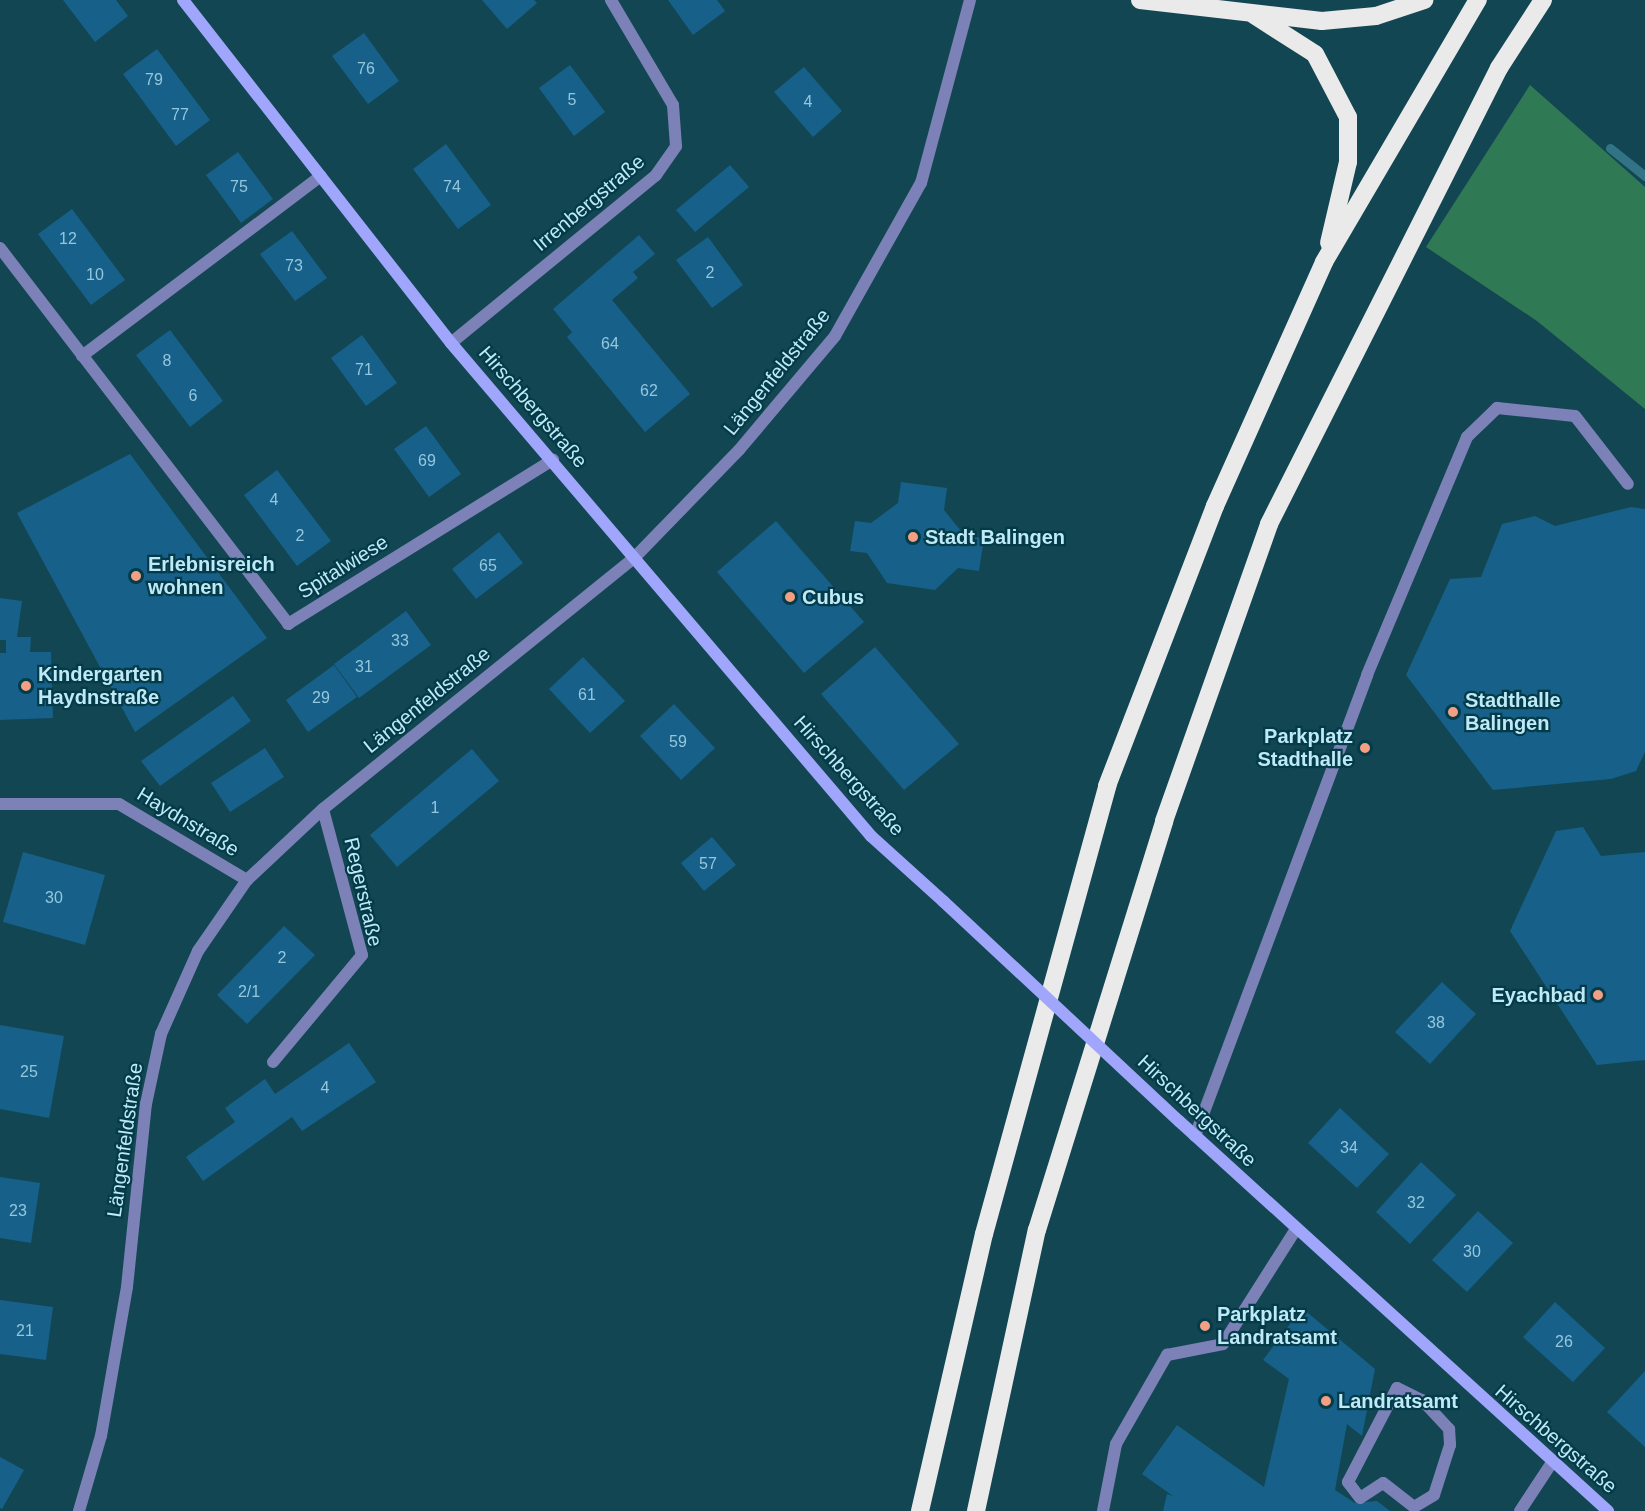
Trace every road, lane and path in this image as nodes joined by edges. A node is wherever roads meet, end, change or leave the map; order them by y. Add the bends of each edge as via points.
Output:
1 (183, 0) edge
2 (610, 0) edge
3 (969, 0) edge
4 (1140, 0) edge
5 (1424, 0) edge
6 (1478, 0) edge
7 (1543, 0) edge
8 (1254, 15) junction
9 (321, 176) junction
10 (0, 248) edge
11 (1324, 262) junction
12 (451, 343) junction
13 (82, 356) junction
14 (553, 460) junction
15 (1628, 484) dead end
16 (635, 557) junction
17 (0, 804) edge
18 (323, 809) junction
19 (247, 880) junction
20 (273, 1062) dead end
21 (1195, 1136) junction
22 (1296, 1229) junction
23 (1551, 1464) junction
24 (1434, 1495) joint
25 (79, 1511) edge
26 (920, 1511) edge
27 (976, 1511) edge
28 (1103, 1511) edge
29 (1520, 1511) edge
30 (1608, 1511) edge

1 - 9 street, Hirschbergstraße
2 - 12 street, Irrenbergstraße via 673,105 676,146 656,175
3 - 16 street, Längenfeldstraße via 921,183 877,269 820,353 739,450
4 - 8 highway
5 - 8 highway via 1376,16 1322,21
6 - 11 highway
7 - 27 highway via 1499,68 1269,524 1164,821 1037,1230
8 - 11 highway via 1315,54 1348,117 1348,162
9 - 12 street, Hirschbergstraße
9 - 13 street
10 - 13 street, Spitalwiese
11 - 26 highway via 1215,506 1107,786 984,1234
12 - 14 street, Hirschbergstraße
13 - 14 street, Spitalwiese via 288,624
14 - 16 street, Hirschbergstraße
15 - 21 street via 1575,416 1497,408 1467,436 1367,675
16 - 18 street, Längenfeldstraße
16 - 21 street, Hirschbergstraße, bridge via 872,836
17 - 19 street, Haydnstraße via 119,804
18 - 19 street, Längenfeldstraße
18 - 20 street, Regerstraße via 362,955
19 - 25 street, Längenfeldstraße via 198,951 161,1034 146,1104 127,1287 100,1436
21 - 22 street, Hirschbergstraße
22 - 23 street, Hirschbergstraße
22 - 28 street via 1223,1344 1167,1355 1116,1444
23 - 29 street
23 - 30 street, Hirschbergstraße
24 - 24 street via 1450,1445 1449,1429 1422,1400 1397,1388 1348,1476 1350,1491 1360,1498 1383,1483 1414,1507

